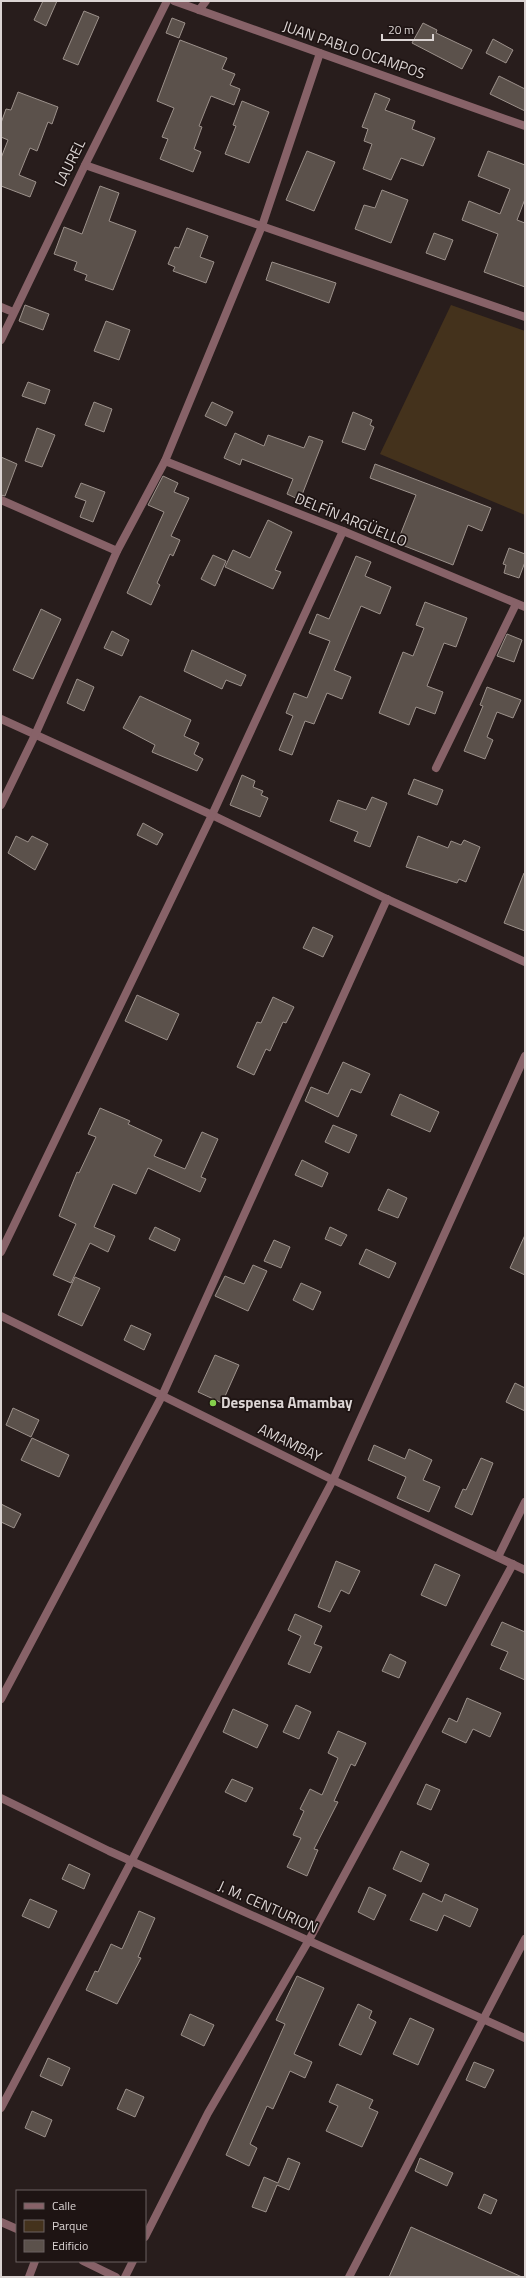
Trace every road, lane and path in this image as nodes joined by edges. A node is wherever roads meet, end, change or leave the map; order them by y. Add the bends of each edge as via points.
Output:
1 (167, 1) edge
2 (174, 1) edge
3 (206, 1) edge
4 (199, 10) junction
5 (320, 53) junction
6 (525, 126) edge
7 (85, 165) junction
8 (262, 226) junction
9 (1, 307) edge
10 (13, 312) junction
11 (525, 317) edge
12 (1, 340) edge
13 (165, 461) junction
14 (1, 500) edge
15 (343, 531) junction
16 (117, 551) junction
17 (516, 604) junction
18 (525, 607) edge
19 (1, 719) edge
20 (34, 735) junction
21 (436, 768) dead end
22 (1, 805) edge
23 (212, 815) junction
24 (387, 899) junction
25 (525, 962) edge
26 (525, 1056) edge
27 (1, 1252) edge
28 (1, 1316) edge
29 (162, 1396) junction
30 (333, 1480) junction
31 (525, 1502) edge
32 (498, 1557) junction
33 (513, 1564) junction
34 (525, 1570) edge
35 (1, 1699) edge
36 (1, 1798) edge
37 (131, 1861) junction
38 (309, 1940) junction
39 (525, 1940) edge
40 (485, 2019) junction
41 (525, 2038) edge
42 (1, 2108) edge
43 (1, 2222) edge
44 (16, 2229) edge
45 (146, 2235) edge
46 (35, 2262) edge
47 (85, 2262) edge
48 (132, 2262) edge
49 (29, 2277) edge
50 (116, 2277) edge
51 (125, 2277) edge
52 (349, 2277) edge

1 - 7 street, LAUREL
2 - 4 street, JUAN PABLO OCAMPOS
3 - 4 street
4 - 5 street, JUAN PABLO OCAMPOS
5 - 6 street, JUAN PABLO OCAMPOS
5 - 8 street
7 - 8 street
7 - 10 street, LAUREL
8 - 11 street
8 - 13 street
9 - 10 street
10 - 12 street, LAUREL
13 - 15 street, DELFÍN ARGÜELLO
13 - 16 street
14 - 16 street
15 - 17 street, DELFÍN ARGÜELLO
15 - 23 street
16 - 20 street
17 - 18 street, DELFÍN ARGÜELLO
17 - 21 street
19 - 20 street
20 - 22 street
20 - 23 street
23 - 24 street
23 - 27 street
24 - 25 street
24 - 29 street
26 - 30 street
28 - 29 street, AMAMBAY
29 - 30 street, AMAMBAY
29 - 35 street
30 - 32 street, AMAMBAY
30 - 37 street
31 - 32 street
32 - 33 street, AMAMBAY
33 - 34 street, AMAMBAY
33 - 38 street
36 - 37 street, J. M. CENTURION
37 - 38 street, J. M. CENTURION
37 - 42 street
38 - 40 street, J. M. CENTURION
38 - 45 street via 208,2114
39 - 40 street
40 - 41 street, J. M. CENTURION
40 - 52 street
43 - 44 street
46 - 49 street
47 - 50 street
48 - 51 street

